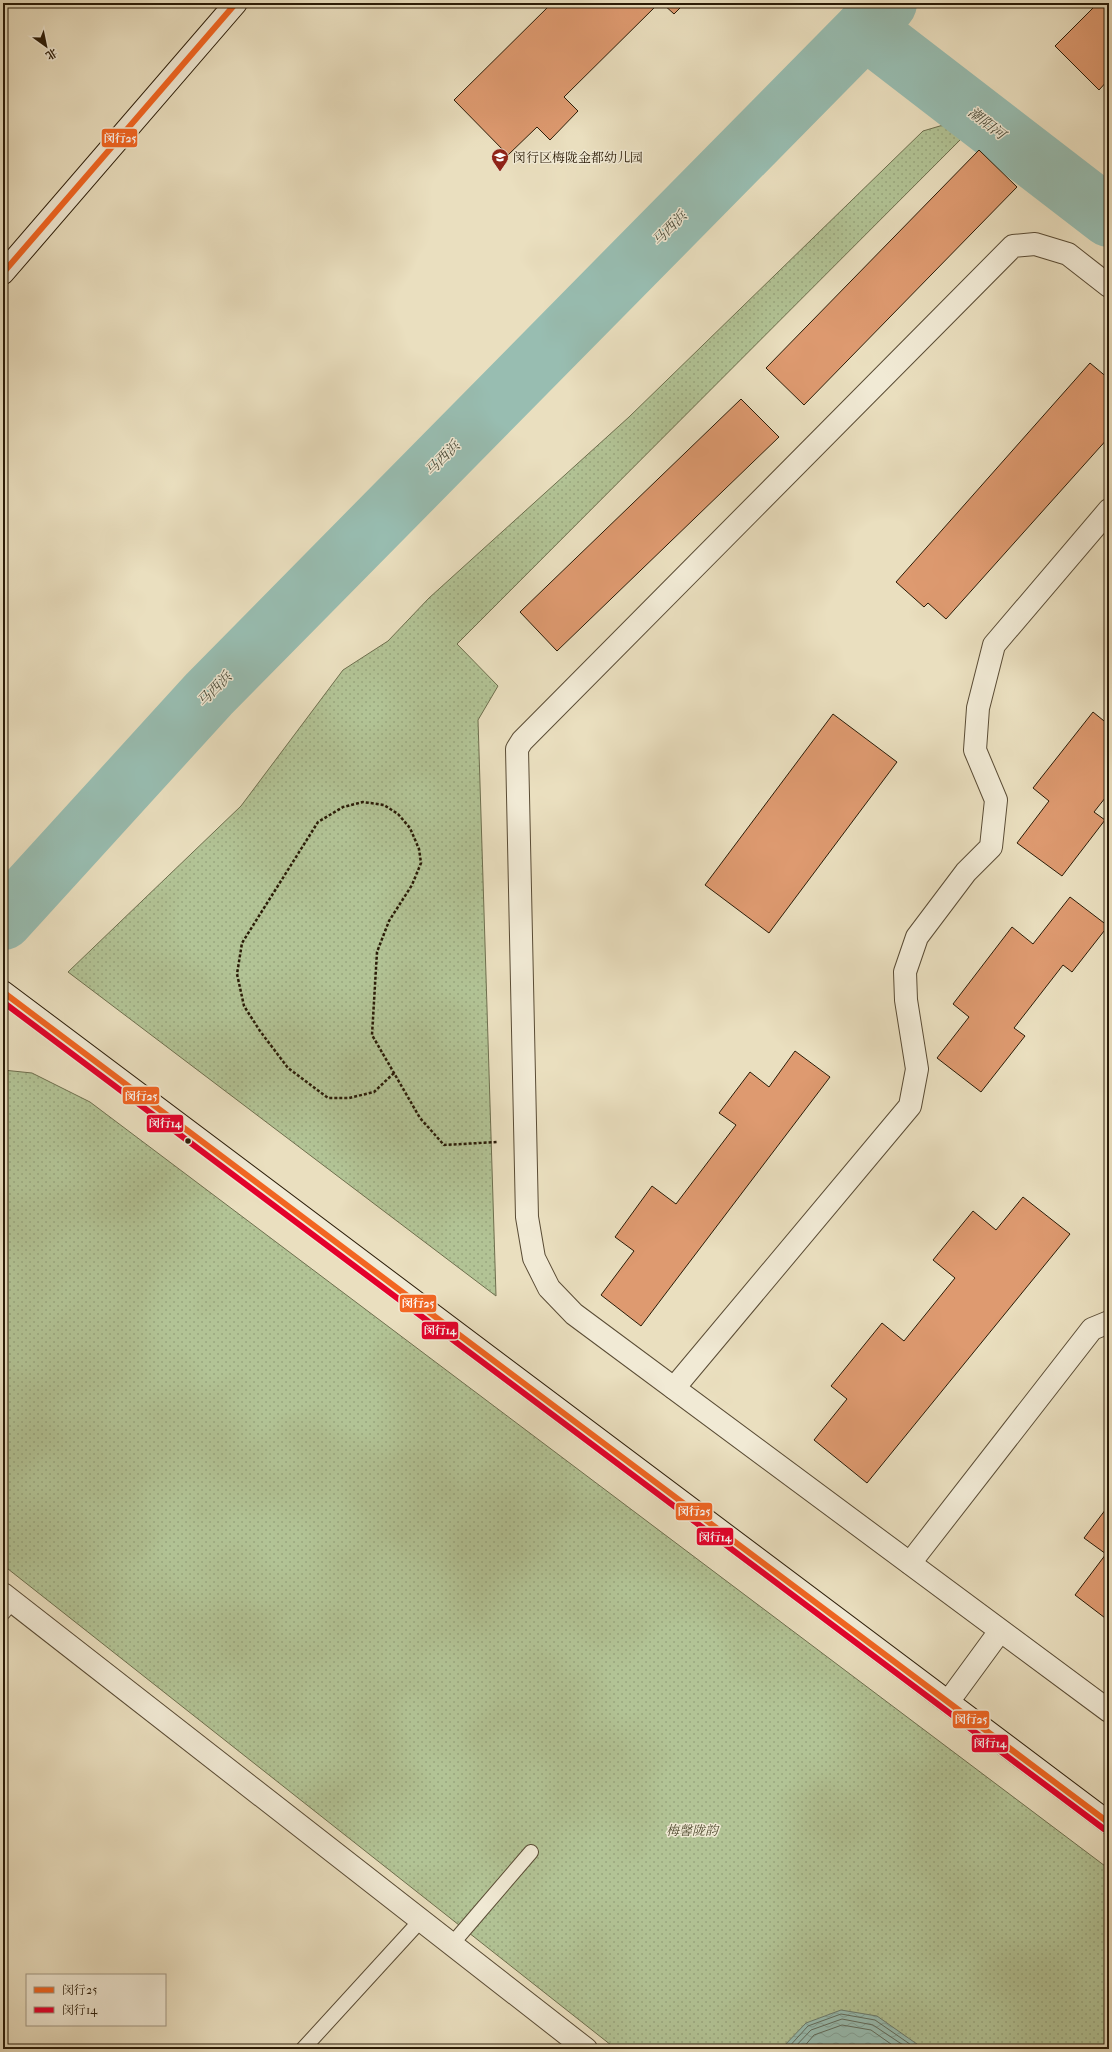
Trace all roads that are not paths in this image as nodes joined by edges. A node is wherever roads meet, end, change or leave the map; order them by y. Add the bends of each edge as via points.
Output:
1 (236, 3) edge
2 (3, 273) edge
3 (1109, 286) edge
4 (1109, 510) edge
5 (3, 992) edge
6 (1109, 1322) edge
7 (674, 1388) junction
8 (910, 1563) junction
9 (6, 1603) edge
10 (1000, 1631) junction
11 (948, 1702) junction
12 (1109, 1711) edge
13 (1109, 1823) edge
14 (531, 1852) dead end
15 (421, 1920) junction
16 (452, 1944) junction
17 (303, 2049) edge
18 (586, 2049) edge

1 - 2 street
3 - 7 street via 1068,254 1035,244 1013,246 522,741 517,749 528,1217 534,1258 550,1288 574,1314
4 - 7 street via 994,645 978,708 974,750 996,800 991,847 966,872 917,937 904,972 917,1069 910,1106
5 - 11 street
6 - 8 street via 1092,1329
7 - 8 street
8 - 10 street
9 - 15 street
10 - 11 street
10 - 12 street
11 - 13 street
14 - 16 lane
15 - 16 street
15 - 17 lane
16 - 18 street

